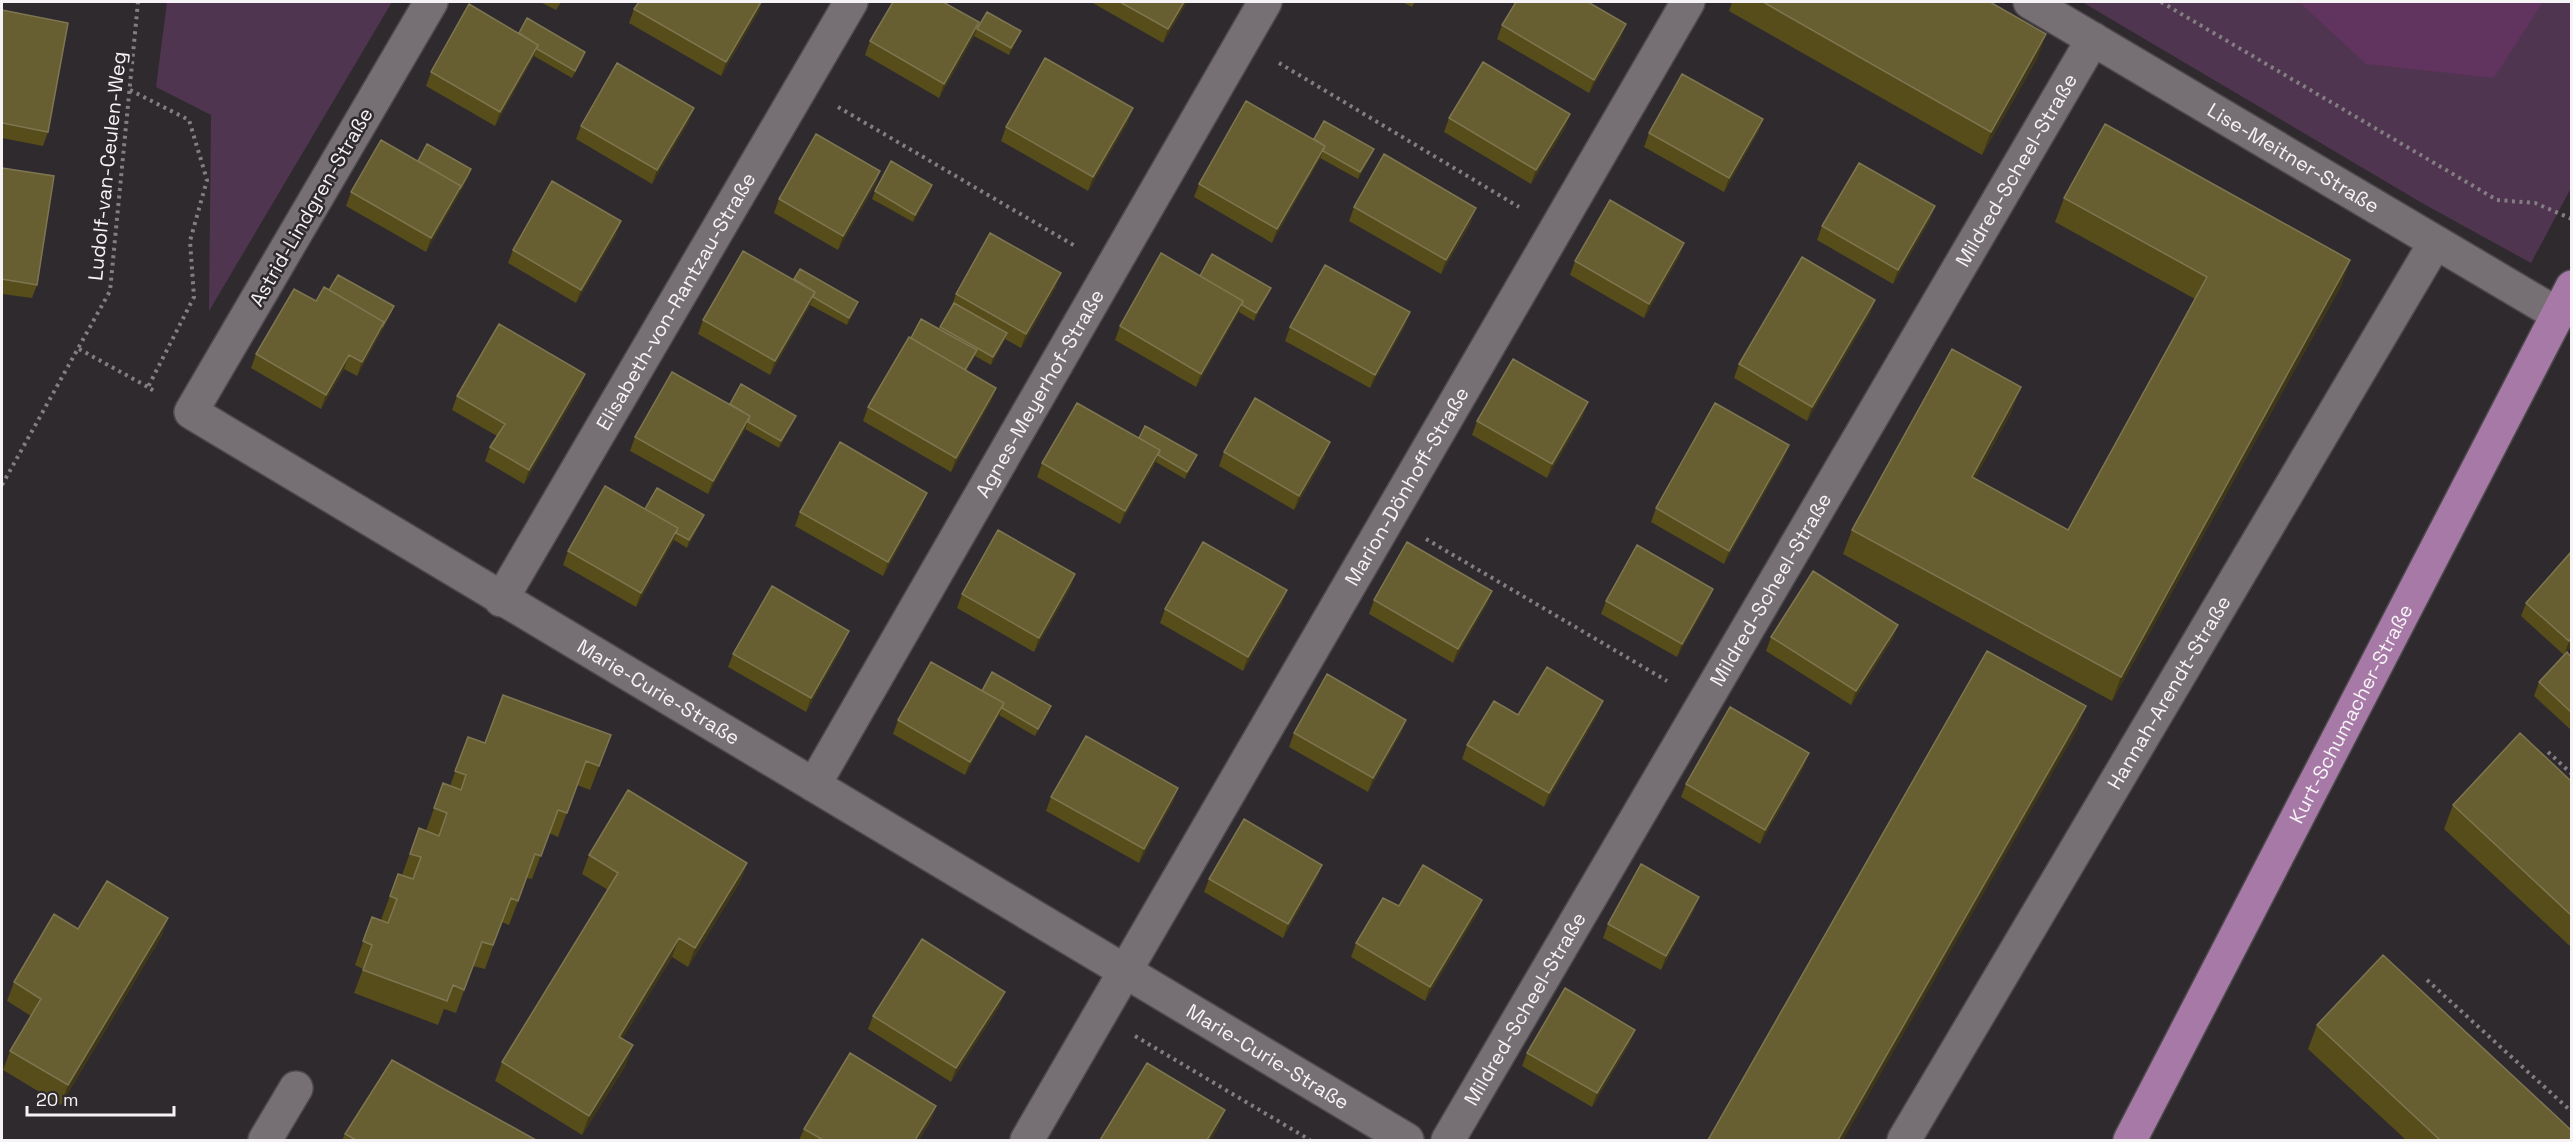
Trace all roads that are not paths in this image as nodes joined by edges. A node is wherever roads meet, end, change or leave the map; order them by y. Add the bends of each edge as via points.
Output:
1 (431, 2) edge
2 (851, 2) edge
3 (1265, 2) edge
4 (1688, 2) edge
5 (2030, 2) edge
6 (2093, 39) junction
7 (2435, 243) junction
8 (2564, 301) edge
9 (191, 412) joint
10 (501, 600) junction
11 (814, 785) junction
12 (1126, 973) junction
13 (296, 1088) dead end
14 (264, 1140) edge
15 (1027, 1140) edge
16 (1407, 1140) edge
17 (1448, 1140) edge
18 (1904, 1140) edge
19 (2130, 1140) edge

1 - 9 street, Astrid-Lindgren-Straße
2 - 10 street, Elisabeth-von-Rantzau-Straße
3 - 11 street, Agnes-Meyerhof-Straße
4 - 12 street, Marion-Dönhoff-Straße
5 - 6 street, Lise-Meitner-Straße
6 - 7 street, Lise-Meitner-Straße
6 - 17 street, Mildred-Scheel-Straße
7 - 8 street, Lise-Meitner-Straße
7 - 18 street, Hannah-Arendt-Straße
8 - 19 main road, Kurt-Schumacher-Straße
9 - 10 street, Marie-Curie-Straße
10 - 11 street, Marie-Curie-Straße
11 - 12 street, Marie-Curie-Straße
12 - 15 street
12 - 16 street, Marie-Curie-Straße
13 - 14 street

